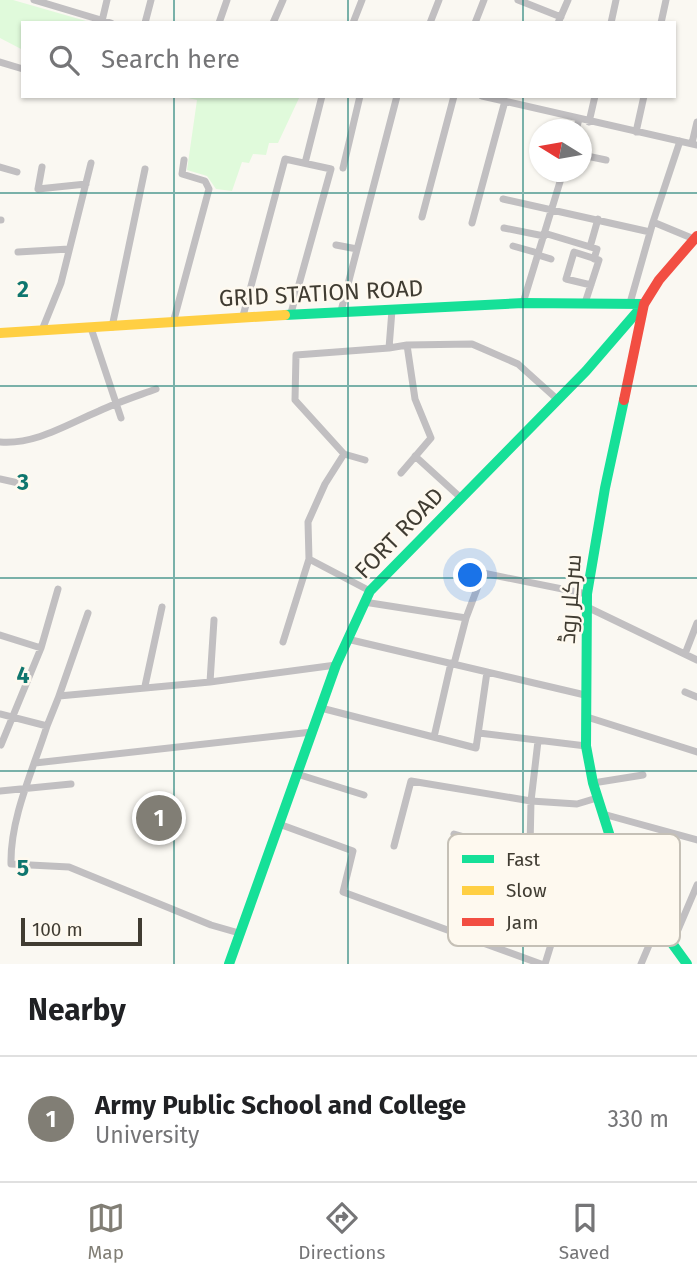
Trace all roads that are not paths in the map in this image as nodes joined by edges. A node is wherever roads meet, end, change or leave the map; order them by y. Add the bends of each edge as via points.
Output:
1 (34, 0) edge
2 (107, 0) edge
3 (151, 0) edge
4 (227, 0) edge
5 (283, 0) edge
6 (362, 0) edge
7 (439, 0) edge
8 (484, 0) edge
9 (518, 0) edge
10 (568, 0) edge
11 (616, 0) edge
12 (666, 0) edge
13 (560, 20) edge
14 (102, 21) joint
15 (146, 21) edge
16 (220, 21) edge
17 (274, 21) edge
18 (354, 21) edge
19 (431, 21) edge
20 (476, 21) edge
21 (611, 21) edge
22 (661, 21) edge
23 (0, 62) edge
24 (21, 68) edge
25 (322, 98) edge
26 (359, 98) edge
27 (396, 98) edge
28 (453, 98) edge
29 (491, 98) edge
30 (527, 98) edge
31 (595, 98) edge
32 (644, 98) edge
33 (505, 101) junction
34 (524, 106) junction
35 (579, 119) edge
36 (590, 119) edge
37 (697, 122) edge
38 (592, 123) edge
39 (636, 132) junction
40 (680, 141) junction
41 (695, 144) edge
42 (592, 157) edge
43 (184, 160) dead end
44 (606, 160) dead end
45 (91, 163) dead end
46 (306, 163) junction
47 (0, 167) edge
48 (41, 167) dead end
49 (343, 168) dead end
50 (145, 169) dead end
51 (17, 172) dead end
52 (560, 182) edge
53 (86, 184) junction
54 (503, 199) dead end
55 (552, 208) junction
56 (422, 218) dead end
57 (598, 219) junction
58 (653, 222) junction
59 (472, 223) dead end
60 (504, 228) dead end
61 (650, 232) junction
62 (544, 234) junction
63 (696, 238) edge
64 (336, 244) dead end
65 (513, 246) dead end
66 (590, 247) junction
67 (69, 249) junction
68 (357, 249) junction
69 (18, 252) dead end
70 (538, 254) junction
71 (551, 259) dead end
72 (594, 259) junction
73 (591, 285) junction
74 (523, 303) junction
75 (585, 303) junction
76 (630, 303) junction
77 (644, 304) junction
78 (392, 310) junction
79 (341, 311) junction
80 (291, 313) junction
81 (243, 316) junction
82 (173, 323) junction
83 (112, 327) junction
84 (91, 328) junction
85 (42, 330) junction
86 (0, 333) edge
87 (407, 345) junction
88 (389, 348) junction
89 (156, 389) dead end
90 (558, 400) junction
91 (117, 403) junction
92 (121, 418) dead end
93 (0, 442) edge
94 (344, 454) junction
95 (415, 456) junction
96 (365, 460) dead end
97 (401, 472) dead end
98 (0, 479) edge
99 (23, 484) dead end
100 (461, 498) junction
101 (309, 559) junction
102 (58, 589) dead end
103 (370, 591) junction
104 (587, 594) junction
105 (364, 602) junction
106 (162, 607) dead end
107 (587, 607) junction
108 (88, 614) dead end
109 (466, 618) junction
110 (214, 620) dead end
111 (697, 623) edge
112 (0, 635) edge
113 (347, 639) junction
114 (283, 642) dead end
115 (41, 648) junction
116 (685, 654) junction
117 (697, 660) edge
118 (453, 663) junction
119 (336, 666) junction
120 (486, 672) junction
121 (210, 682) junction
122 (145, 686) junction
123 (685, 692) dead end
124 (585, 695) junction
125 (59, 696) junction
126 (697, 696) edge
127 (320, 708) junction
128 (0, 714) edge
129 (587, 717) junction
130 (12, 718) junction
131 (47, 726) junction
132 (312, 732) junction
133 (479, 733) junction
134 (434, 737) junction
135 (538, 741) junction
136 (1, 745) edge
137 (586, 746) junction
138 (697, 752) edge
139 (35, 763) junction
140 (297, 774) junction
141 (643, 775) dead end
142 (593, 783) junction
143 (72, 785) dead end
144 (26, 789) junction
145 (0, 791) edge
146 (364, 795) dead end
147 (597, 798) junction
148 (531, 801) junction
149 (603, 814) junction
150 (279, 824) junction
151 (530, 834) edge
152 (609, 834) edge
153 (675, 834) edge
154 (680, 835) edge
155 (697, 840) edge
156 (394, 846) dead end
157 (697, 885) edge
158 (680, 925) edge
159 (448, 930) edge
160 (239, 933) junction
161 (492, 946) edge
162 (549, 946) edge
163 (649, 946) edge
164 (674, 946) edge
165 (498, 948) joint
166 (229, 964) edge
167 (543, 964) edge
168 (641, 964) edge
169 (687, 964) edge

1 - 14 street
2 - 14 street
3 - 15 street
4 - 16 street
5 - 17 street
6 - 18 street
7 - 19 street
8 - 20 street
9 - 13 street
10 - 13 street
11 - 21 street
12 - 22 street
23 - 24 street
25 - 46 street
26 - 49 street
27 - 68 street
28 - 56 street
29 - 33 street
30 - 34 street
31 - 36 street
32 - 39 street
33 - 34 street
33 - 59 street
34 - 35 street
37 - 41 street
38 - 39 street
39 - 40 street
40 - 41 street
40 - 58 street
42 - 44 street
43 - 82 street via 182,174 205,181 209,190
45 - 53 street
46 - 80 street via 331,169
46 - 81 street via 285,159
47 - 51 street
48 - 53 street via 38,189
50 - 83 street
52 - 55 street
53 - 67 street
54 - 55 street
55 - 57 street
55 - 62 street
57 - 61 street
57 - 66 street
58 - 61 street
58 - 63 street
60 - 62 street
61 - 76 street
62 - 66 street
62 - 70 street
63 - 77 main road, سرکلر روڈ
64 - 68 street
65 - 70 street
66 - 72 street via 597,249
67 - 69 street
67 - 85 street
68 - 79 street
70 - 71 street
70 - 74 street
72 - 73 street via 599,260
72 - 73 street via 574,252 566,279
73 - 75 street
74 - 75 main road, GRID STATION ROAD
74 - 78 main road, GRID STATION ROAD
75 - 76 main road, GRID STATION ROAD
76 - 77 main road, GRID STATION ROAD
77 - 90 main road, FORT ROAD
77 - 104 main road, سرکلر روڈ
78 - 79 main road, GRID STATION ROAD
78 - 88 street
79 - 80 main road, GRID STATION ROAD
80 - 81 main road, GRID STATION ROAD
81 - 82 main road, GRID STATION ROAD
82 - 83 main road, GRID STATION ROAD
83 - 84 main road, GRID STATION ROAD
84 - 85 main road, GRID STATION ROAD
84 - 91 street
85 - 86 main road, GRID STATION ROAD
87 - 88 street
87 - 90 street via 472,344 518,364
87 - 95 street via 415,399 431,438
88 - 94 street via 296,355 295,400
89 - 91 street
90 - 100 main road, FORT ROAD
91 - 92 street
91 - 93 street via 34,439
94 - 96 street
94 - 101 street via 308,523
95 - 97 street
95 - 100 street
98 - 99 street
100 - 103 main road, FORT ROAD
101 - 103 street
101 - 114 street
102 - 115 street
103 - 105 main road, FORT ROAD
104 - 107 main road, سرکلر روڈ
104 - 109 street via 483,573
105 - 109 street
105 - 113 main road, FORT ROAD
106 - 122 street
107 - 116 street
107 - 124 main road, سرکلر روڈ
108 - 125 street
109 - 118 street
110 - 121 street
111 - 116 street
112 - 115 street
113 - 118 street
113 - 119 main road, FORT ROAD
115 - 130 street
116 - 117 street
118 - 120 street
118 - 134 street
119 - 121 street
119 - 127 main road, FORT ROAD
120 - 124 street
120 - 133 street
121 - 122 street
122 - 125 street
123 - 126 street
124 - 129 main road, سرکلر روڈ
125 - 131 street
127 - 132 main road, FORT ROAD
127 - 134 street
128 - 130 street
129 - 137 main road, سرکلر روڈ
129 - 138 street
130 - 131 street
130 - 136 street
131 - 139 street
132 - 139 street
132 - 140 main road, FORT ROAD
133 - 134 street via 477,748
133 - 135 street
135 - 137 street
135 - 148 street
137 - 142 main road, سرکلر روڈ
139 - 144 street
140 - 146 street
140 - 150 main road, FORT ROAD
141 - 142 street
142 - 147 main road, سرکلر روڈ
143 - 144 street
144 - 145 street
144 - 160 street via 11,864 69,867
147 - 148 street via 577,804
147 - 149 main road, سرکلر روڈ
148 - 151 street
148 - 156 street via 411,781
149 - 152 main road, سرکلر روڈ
149 - 153 street
150 - 159 street via 353,851 343,892
150 - 160 main road, FORT ROAD
154 - 155 street
157 - 158 street
160 - 166 main road, FORT ROAD
161 - 165 street
162 - 167 street
163 - 168 street
164 - 169 main road, سرکلر روڈ
165 - 167 street

